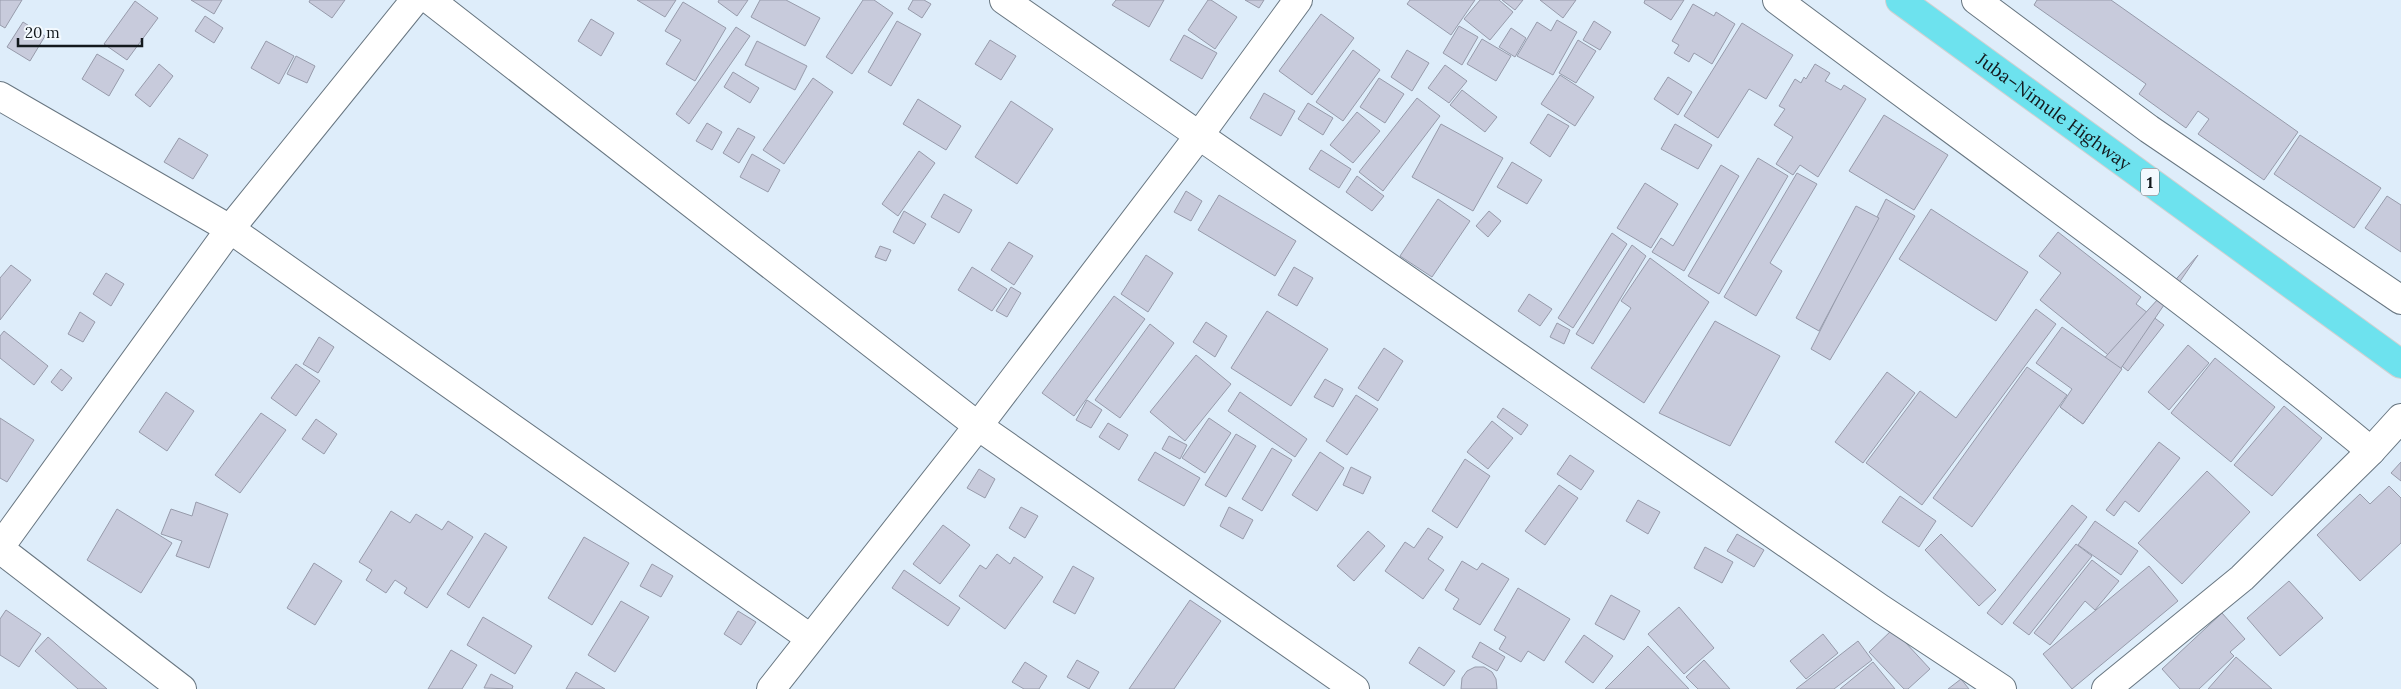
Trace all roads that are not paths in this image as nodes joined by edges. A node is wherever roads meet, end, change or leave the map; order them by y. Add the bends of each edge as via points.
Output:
1 (415, 0) edge
2 (430, 0) edge
3 (1004, 0) edge
4 (1298, 0) edge
5 (1777, 0) edge
6 (1900, 0) edge
7 (1976, 0) edge
8 (0, 96) edge
9 (1198, 137) junction
10 (230, 229) junction
11 (2401, 300) edge
12 (2401, 364) edge
13 (2401, 418) edge
14 (978, 426) junction
15 (2371, 451) junction
16 (0, 548) edge
17 (810, 638) junction
18 (182, 689) edge
19 (771, 689) edge
20 (1355, 689) edge
21 (2002, 689) edge
22 (2106, 689) edge

1 - 10 street
2 - 14 street
3 - 9 street
4 - 9 street
5 - 15 street via 2296,388
6 - 12 main road, Juba–Nimule Highway / 1
7 - 11 street via 2149,129
8 - 10 street
9 - 14 street
9 - 21 street via 1881,609
10 - 16 street
10 - 17 street
13 - 15 street
14 - 17 street
14 - 20 street
15 - 22 street via 2242,578
16 - 18 street
17 - 19 street

